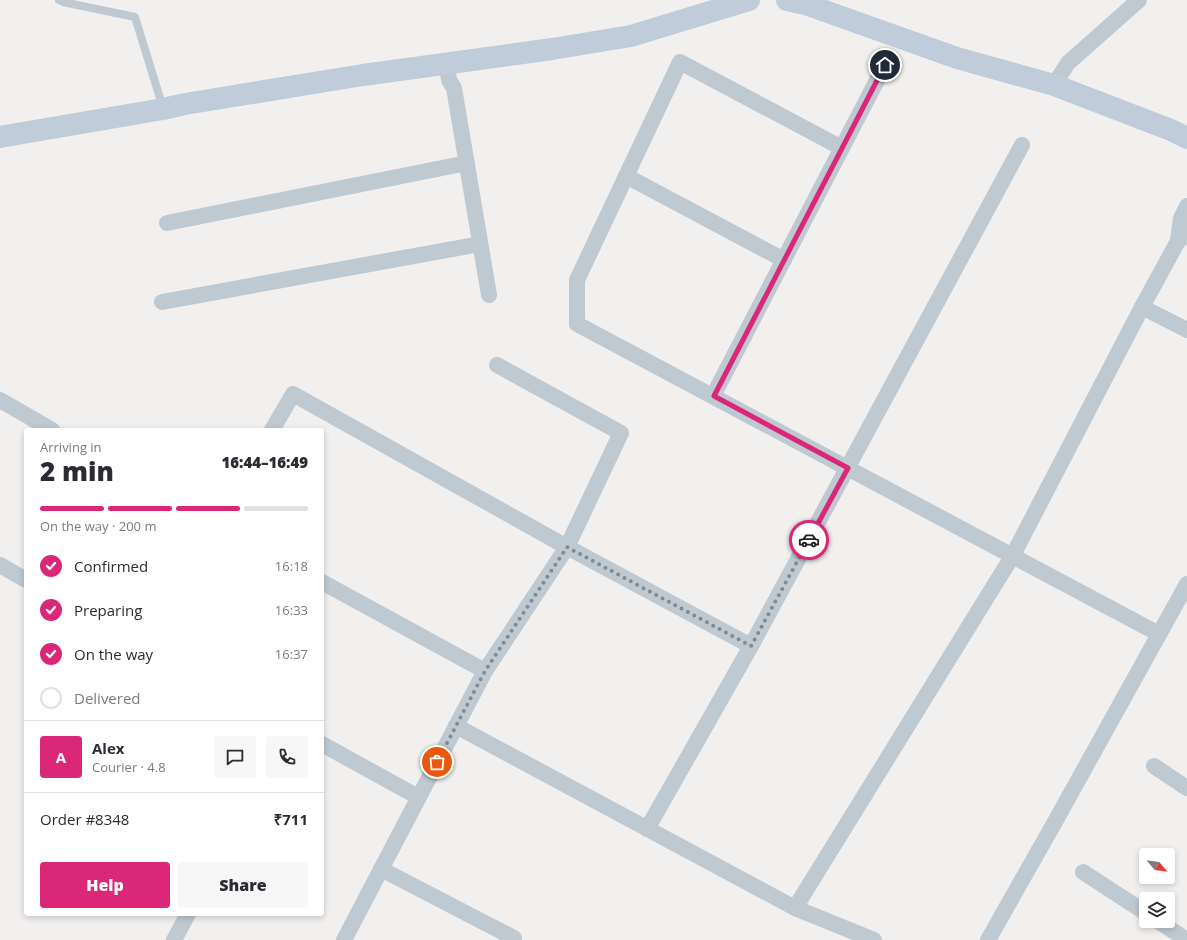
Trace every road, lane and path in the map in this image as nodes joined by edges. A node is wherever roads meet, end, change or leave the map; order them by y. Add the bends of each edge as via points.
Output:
1 (59, 0) edge
2 (750, 0) edge
3 (787, 0) edge
4 (1139, 0) edge
5 (451, 63) junction
6 (885, 65) dead end
7 (1054, 85) junction
8 (163, 109) junction
9 (0, 137) edge
10 (1187, 138) edge
11 (1022, 146) dead end
12 (842, 148) junction
13 (467, 163) junction
14 (626, 176) junction
15 (1187, 206) edge
16 (166, 224) dead end
17 (1183, 238) edge
18 (480, 244) junction
19 (784, 260) junction
20 (489, 295) dead end
21 (162, 302) dead end
22 (1142, 306) junction
23 (1187, 330) edge
24 (497, 365) dead end
25 (714, 396) junction
26 (0, 400) edge
27 (49, 428) edge
28 (273, 428) edge
29 (848, 468) junction
30 (567, 547) junction
31 (1013, 555) junction
32 (0, 566) edge
33 (24, 579) edge
34 (324, 583) edge
35 (1187, 584) edge
36 (1159, 634) junction
37 (751, 646) junction
38 (485, 671) junction
39 (456, 726) junction
40 (324, 745) edge
41 (1154, 766) dead end
42 (1187, 788) edge
43 (418, 797) junction
44 (647, 829) junction
45 (381, 869) junction
46 (1083, 872) dead end
47 (795, 908) junction
48 (1139, 908) edge
49 (187, 916) edge
50 (1169, 928) edge
51 (514, 938) dead end
52 (174, 940) edge
53 (344, 940) edge
54 (874, 940) edge
55 (988, 940) edge
56 (1187, 940) edge

1 - 8 lane via 135,17
2 - 5 street via 631,36
3 - 7 street via 805,4 957,58
4 - 7 street via 1068,63
5 - 8 street via 363,75
5 - 13 street via 457,79 454,88
6 - 12 street
7 - 10 street
8 - 9 street
11 - 29 street
12 - 14 street via 680,62
12 - 19 street
13 - 16 street
13 - 18 street
14 - 19 street
14 - 25 street via 577,280 577,324
15 - 17 street via 1181,218
17 - 22 street
18 - 20 street
18 - 21 street
19 - 25 street
22 - 23 street
22 - 31 street
24 - 30 street via 621,433
25 - 29 street
26 - 27 street
28 - 30 street via 293,394
29 - 31 street
29 - 37 street
30 - 37 street
30 - 38 street
31 - 36 street
31 - 47 street
32 - 33 street
34 - 38 street
35 - 36 street
36 - 55 street
37 - 44 street
38 - 39 street
39 - 43 street
39 - 44 street
40 - 43 street
41 - 42 street
43 - 45 street
44 - 47 street
45 - 51 street
45 - 53 street
46 - 48 street
47 - 54 street
49 - 52 street
50 - 56 street

